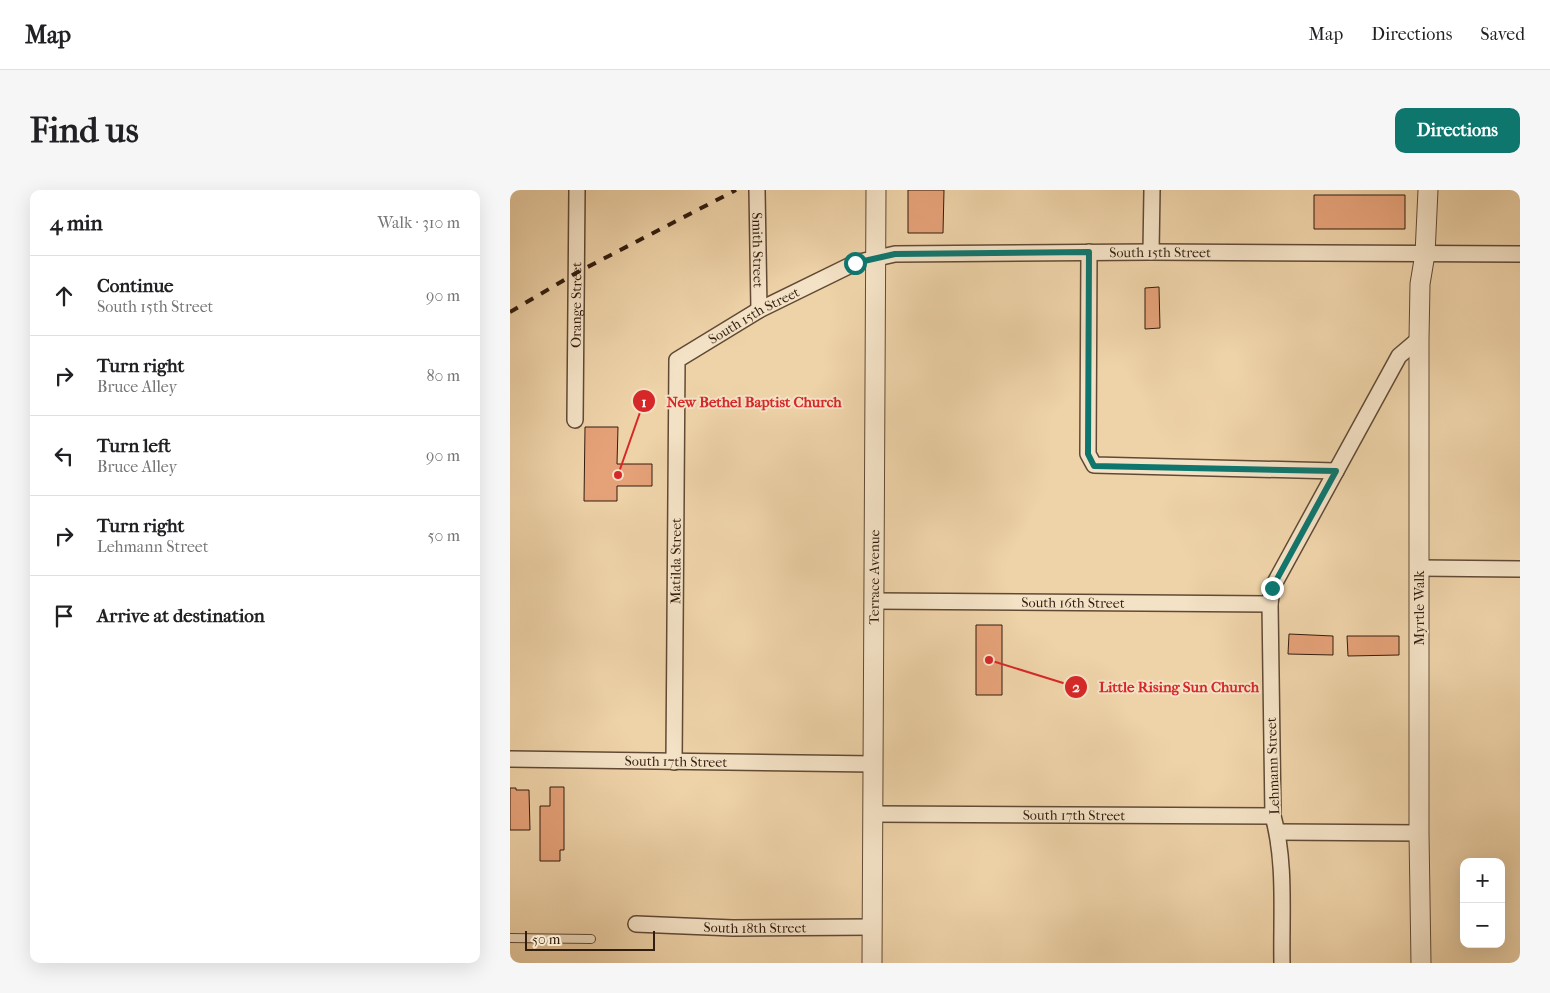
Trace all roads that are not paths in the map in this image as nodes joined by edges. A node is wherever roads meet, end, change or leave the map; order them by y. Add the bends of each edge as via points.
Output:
1 (577, 190) edge
2 (757, 190) edge
3 (876, 190) edge
4 (1152, 190) edge
5 (1428, 190) edge
6 (1089, 252) junction
7 (1151, 252) junction
8 (1425, 254) junction
9 (1520, 254) edge
10 (876, 258) junction
11 (759, 310) junction
12 (1418, 339) junction
13 (677, 360) joint
14 (575, 420) dead end
15 (1336, 471) junction
16 (1419, 568) junction
17 (1520, 569) edge
18 (875, 601) junction
19 (1270, 604) junction
20 (510, 760) edge
21 (674, 762) junction
22 (874, 764) junction
23 (874, 814) junction
24 (1274, 816) junction
25 (1278, 832) junction
26 (1419, 833) junction
27 (636, 924) dead end
28 (872, 926) junction
29 (510, 938) edge
30 (591, 939) dead end
31 (872, 963) edge
32 (1282, 963) edge
33 (1421, 963) edge

1 - 14 street, Orange Street
2 - 11 street, Smith Street
3 - 10 street, Terrace Avenue
4 - 7 street
5 - 8 street, Myrtle Walk
6 - 7 street, South 15th Street
6 - 10 street, South 15th Street via 895,254
6 - 15 street via 1088,454 1094,466
7 - 8 street, South 15th Street
8 - 9 street, South 15th Street
8 - 12 street, Myrtle Walk via 1420,284
10 - 11 street, South 15th Street via 855,263
10 - 18 street, Terrace Avenue
11 - 13 street, South 15th Street
12 - 15 street, Lehmann Street via 1399,356
12 - 16 street, Myrtle Walk
13 - 21 street, Matilda Street
15 - 19 street, Lehmann Street via 1272,588
16 - 17 street
16 - 26 street, Myrtle Walk
18 - 19 street, South 16th Street
18 - 22 street, Terrace Avenue
19 - 24 street, Lehmann Street
20 - 21 street, South 17th Street
21 - 22 street, South 17th Street
22 - 23 street, Terrace Avenue
23 - 24 street, South 17th Street
23 - 28 street, Terrace Avenue
24 - 25 street, Lehmann Street
25 - 26 street
25 - 32 street, Lehmann Street
26 - 33 street, Myrtle Walk
27 - 28 street, South 18th Street via 733,928
28 - 31 street, Terrace Avenue
29 - 30 lane

